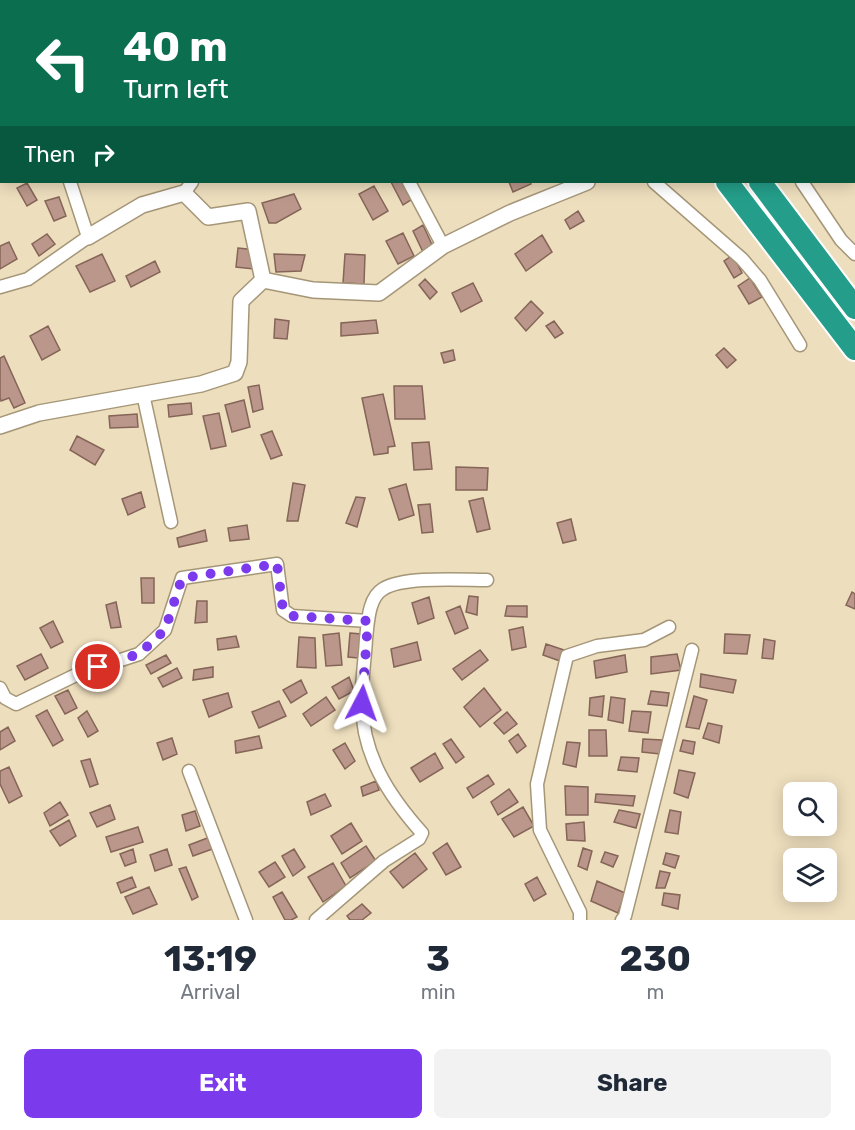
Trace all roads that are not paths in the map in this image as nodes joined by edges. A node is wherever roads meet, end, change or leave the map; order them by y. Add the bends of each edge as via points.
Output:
1 (70, 183) edge
2 (410, 183) edge
3 (585, 183) edge
4 (655, 183) edge
5 (729, 183) edge
6 (760, 183) edge
7 (803, 183) edge
8 (188, 187) edge
9 (88, 237) junction
10 (443, 246) junction
11 (855, 254) edge
12 (263, 280) junction
13 (0, 287) edge
14 (855, 308) edge
15 (800, 345) dead end
16 (855, 350) edge
17 (143, 394) junction
18 (0, 426) edge
19 (171, 522) dead end
20 (487, 580) dead end
21 (368, 621) junction
22 (669, 627) dead end
23 (692, 650) dead end
24 (0, 688) edge
25 (189, 771) dead end
26 (246, 920) edge
27 (316, 920) edge
28 (580, 920) edge
29 (622, 920) edge

1 - 9 street
2 - 10 street
3 - 10 street
4 - 15 street via 742,259 760,280
5 - 16 highway
6 - 14 highway
7 - 11 street
8 - 9 street via 142,205
8 - 12 street via 208,217 248,211
9 - 13 street via 28,279
10 - 12 street via 379,293 313,290
12 - 17 street via 241,301 239,362 235,372 201,384
17 - 18 street via 39,413
17 - 19 street
20 - 21 street via 404,581 381,590 369,609
21 - 24 street via 292,616 283,610 277,564 182,578 165,630 139,654 78,674 16,704 5,698
21 - 27 street via 362,703 365,738 375,766 405,816 422,833
22 - 28 street via 644,640 597,646 567,656 537,784 540,830 580,912
23 - 29 street
25 - 26 street

